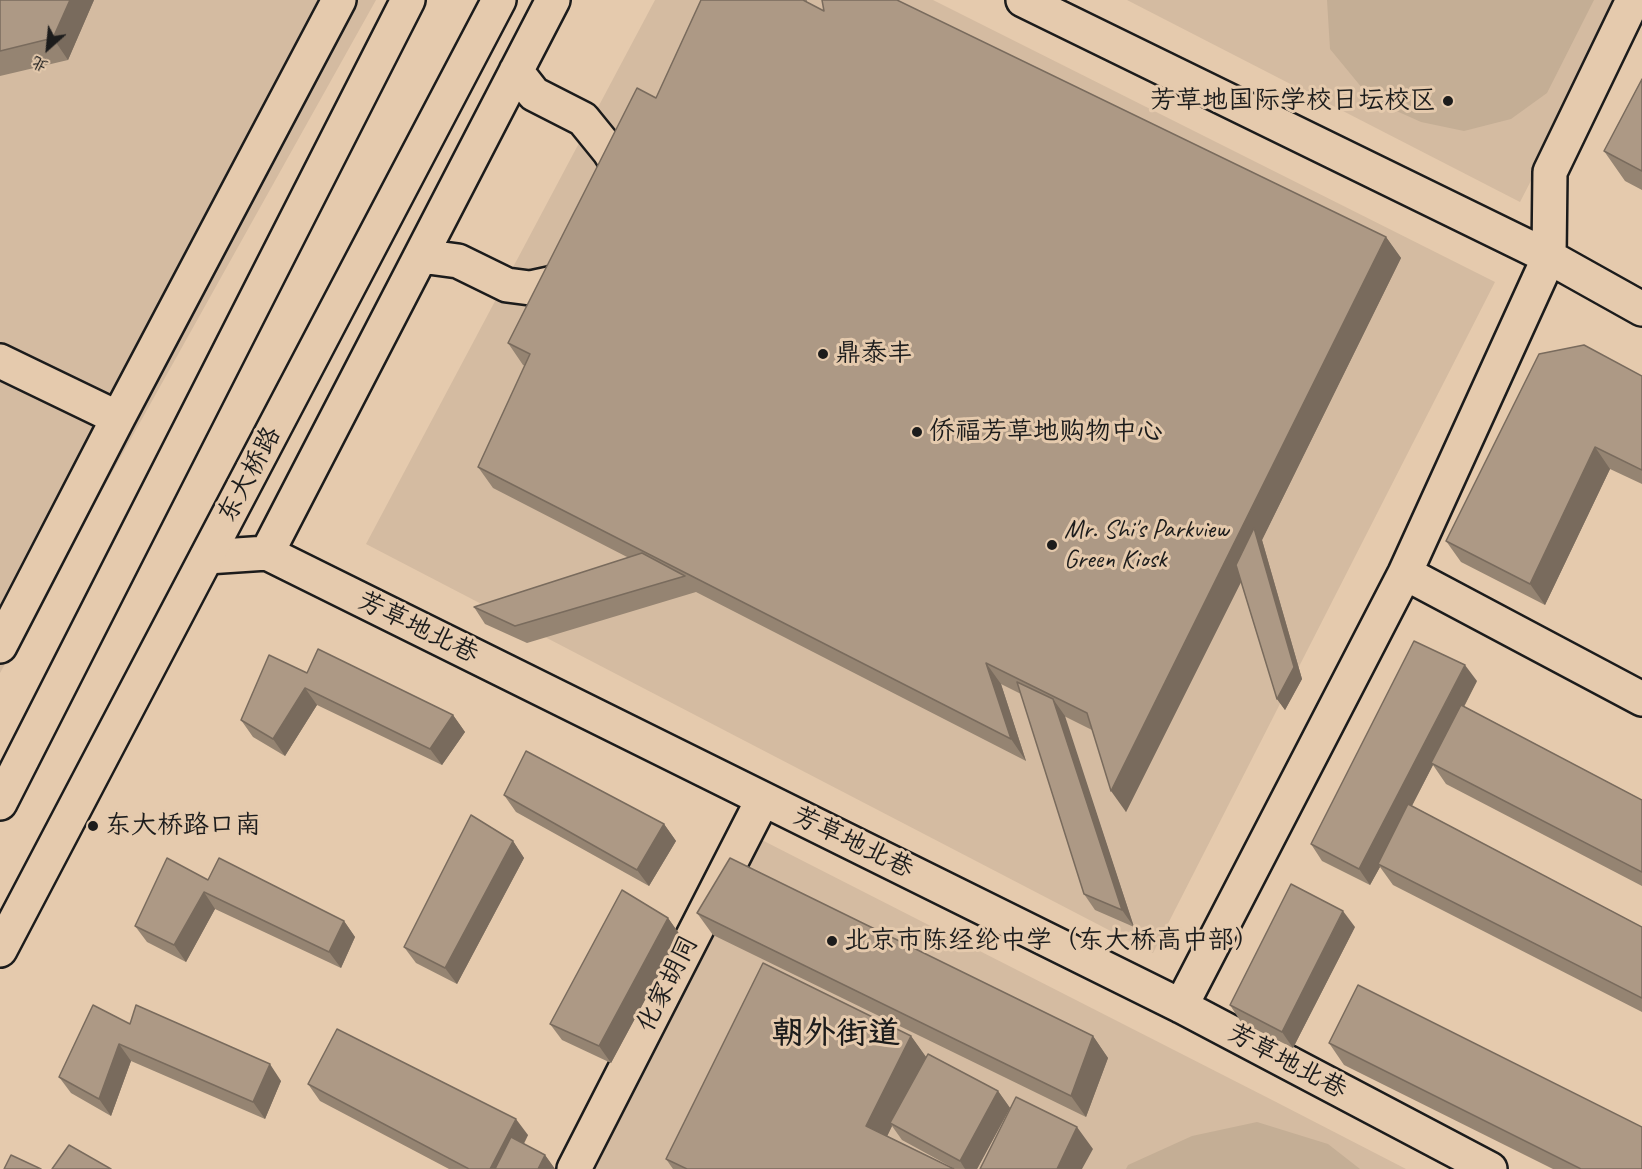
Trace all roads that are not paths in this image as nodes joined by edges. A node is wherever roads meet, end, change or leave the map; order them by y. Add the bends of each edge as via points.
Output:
1 (339, 0) edge
2 (408, 0) edge
3 (500, 0) edge
4 (553, 0) edge
5 (1023, 0) edge
6 (1633, 0) edge
7 (516, 72) junction
8 (610, 211) edge
9 (590, 249) edge
10 (421, 256) junction
11 (1549, 257) junction
12 (1642, 309) edge
13 (0, 361) edge
14 (118, 418) junction
15 (267, 553) junction
16 (207, 557) junction
17 (1405, 573) junction
18 (0, 646) edge
19 (1642, 699) edge
20 (763, 799) junction
21 (0, 803) edge
22 (0, 950) edge
23 (1181, 1006) junction
24 (574, 1169) edge
25 (1490, 1169) edge

1 - 14 street
2 - 21 street
3 - 16 street, 东大桥路
4 - 7 street
5 - 11 street
6 - 11 street via 1550,172
7 - 8 street via 534,94 583,119 609,151 619,167 620,179 620,191
7 - 10 street
9 - 10 street via 580,269 553,283 530,288 507,285 458,261
10 - 15 street
11 - 12 street
11 - 17 street
13 - 14 street
14 - 18 street
15 - 16 street
15 - 20 street, 芳草地北巷
16 - 22 street, 东大桥路
17 - 19 street
17 - 23 street
20 - 23 street, 芳草地北巷
20 - 24 street, 化家胡同
23 - 25 street, 芳草地北巷

